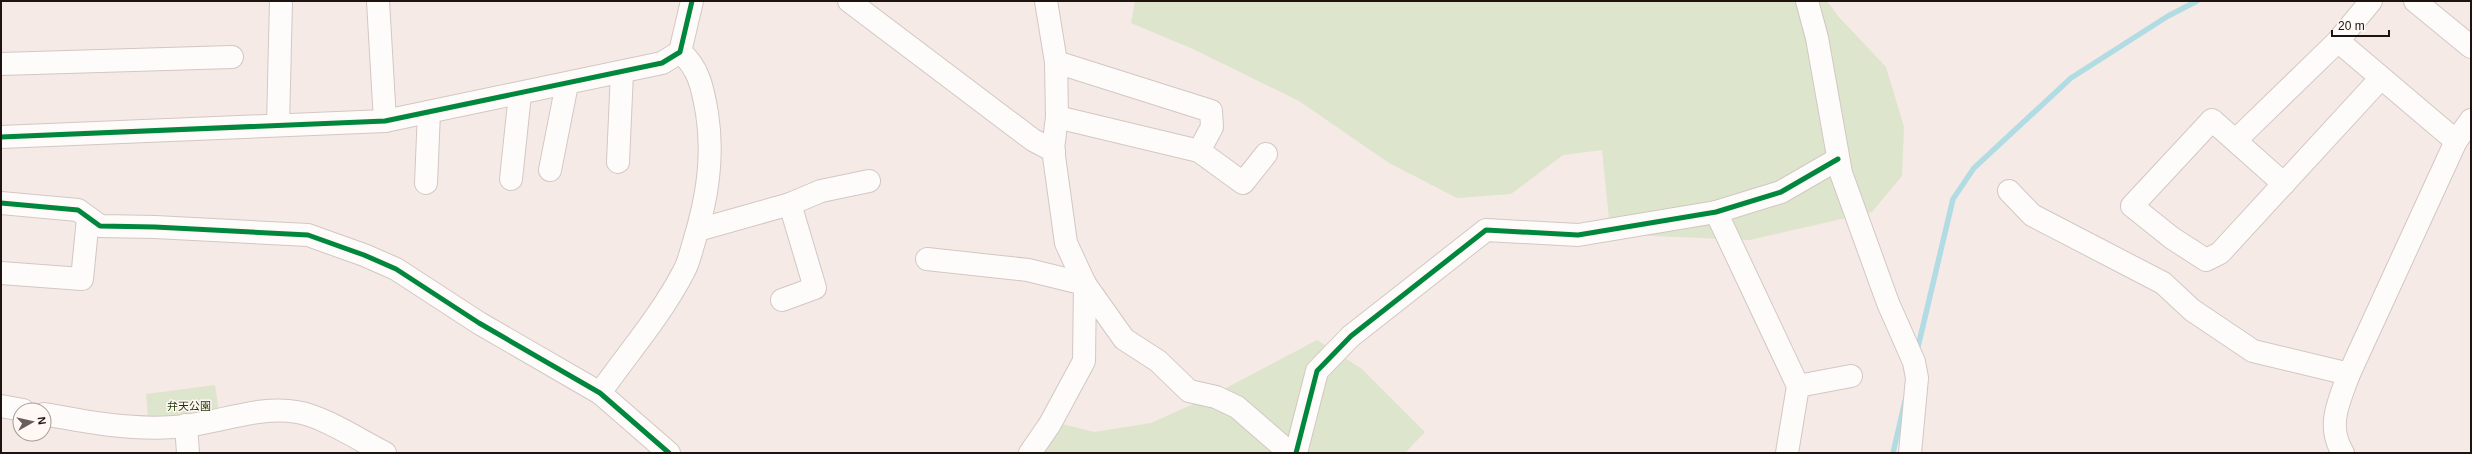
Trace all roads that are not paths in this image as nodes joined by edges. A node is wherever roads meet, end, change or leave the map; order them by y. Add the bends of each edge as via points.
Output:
1 (281, 1) edge
2 (378, 1) edge
3 (692, 1) edge
4 (849, 1) edge
5 (1046, 1) edge
6 (1808, 1) edge
7 (2371, 1) edge
8 (2415, 1) edge
9 (2338, 41) junction
10 (2471, 47) edge
11 (680, 52) junction
12 (232, 57) dead end
13 (1056, 62) junction
14 (1, 64) edge
15 (622, 72) junction
16 (2381, 78) junction
17 (567, 84) junction
18 (520, 94) junction
19 (429, 112) junction
20 (1057, 118) junction
21 (2471, 120) edge
22 (385, 121) junction
23 (278, 125) junction
24 (1, 137) edge
25 (2236, 140) junction
26 (2456, 141) junction
27 (1054, 151) junction
28 (1199, 151) junction
29 (1266, 154) dead end
30 (1838, 159) junction
31 (618, 162) dead end
32 (550, 170) dead end
33 (511, 179) dead end
34 (869, 181) dead end
35 (426, 183) dead end
36 (2284, 184) junction
37 (2009, 191) dead end
38 (1, 203) edge
39 (790, 204) junction
40 (1716, 212) junction
41 (88, 218) junction
42 (698, 230) junction
43 (927, 259) dead end
44 (1, 273) edge
45 (1085, 284) junction
46 (782, 300) dead end
47 (2349, 374) junction
48 (1851, 376) dead end
49 (1798, 386) junction
50 (600, 393) junction
51 (1, 406) edge
52 (12, 408) edge
53 (52, 415) edge
54 (186, 425) junction
55 (188, 453) edge
56 (385, 453) edge
57 (668, 453) edge
58 (1030, 453) edge
59 (1290, 453) edge
60 (1296, 453) edge
61 (1787, 453) edge
62 (1910, 453) edge
63 (2343, 453) edge

1 - 23 street
2 - 22 street
3 - 11 street
4 - 27 street via 1032,140
5 - 13 street
6 - 30 street
7 - 9 street
8 - 10 street
9 - 16 street
9 - 25 street
11 - 15 street via 662,63
11 - 42 street via 687,58 702,84 711,137 709,173
12 - 14 street
13 - 20 street
13 - 28 street via 1211,111 1212,127
15 - 17 street
15 - 31 street
16 - 26 street
16 - 36 street
17 - 18 street
17 - 32 street
18 - 19 street
18 - 33 street
19 - 22 street
19 - 35 street
20 - 27 street
20 - 28 street
21 - 26 street
22 - 23 street
23 - 24 street
25 - 36 street
25 - 36 street via 2212,120 2132,206 2172,238 2206,260 2220,253
26 - 47 street
27 - 45 street via 1066,243
28 - 29 street via 1243,183
30 - 40 street via 1781,192
30 - 62 street via 1888,304 1914,362 1916,385
34 - 39 street via 821,191
37 - 47 street via 2032,215 2163,283 2192,310 2253,351
38 - 41 street via 78,210
39 - 42 street
39 - 46 street via 815,288
40 - 49 street
40 - 60 street via 1578,235 1486,230 1351,336 1317,371
41 - 44 street via 82,279
41 - 50 street via 100,226 162,227 315,238 396,269 479,323
42 - 50 street via 685,269 669,297
43 - 45 street via 1028,270
45 - 58 street via 1084,360 1050,424
45 - 59 street via 1124,339 1158,361 1189,391 1216,397 1237,407
47 - 63 street via 2335,412 2334,430
48 - 49 street
49 - 61 street
50 - 57 street
51 - 52 street
53 - 54 street via 115,427
54 - 55 street
54 - 56 street via 271,410 298,412

